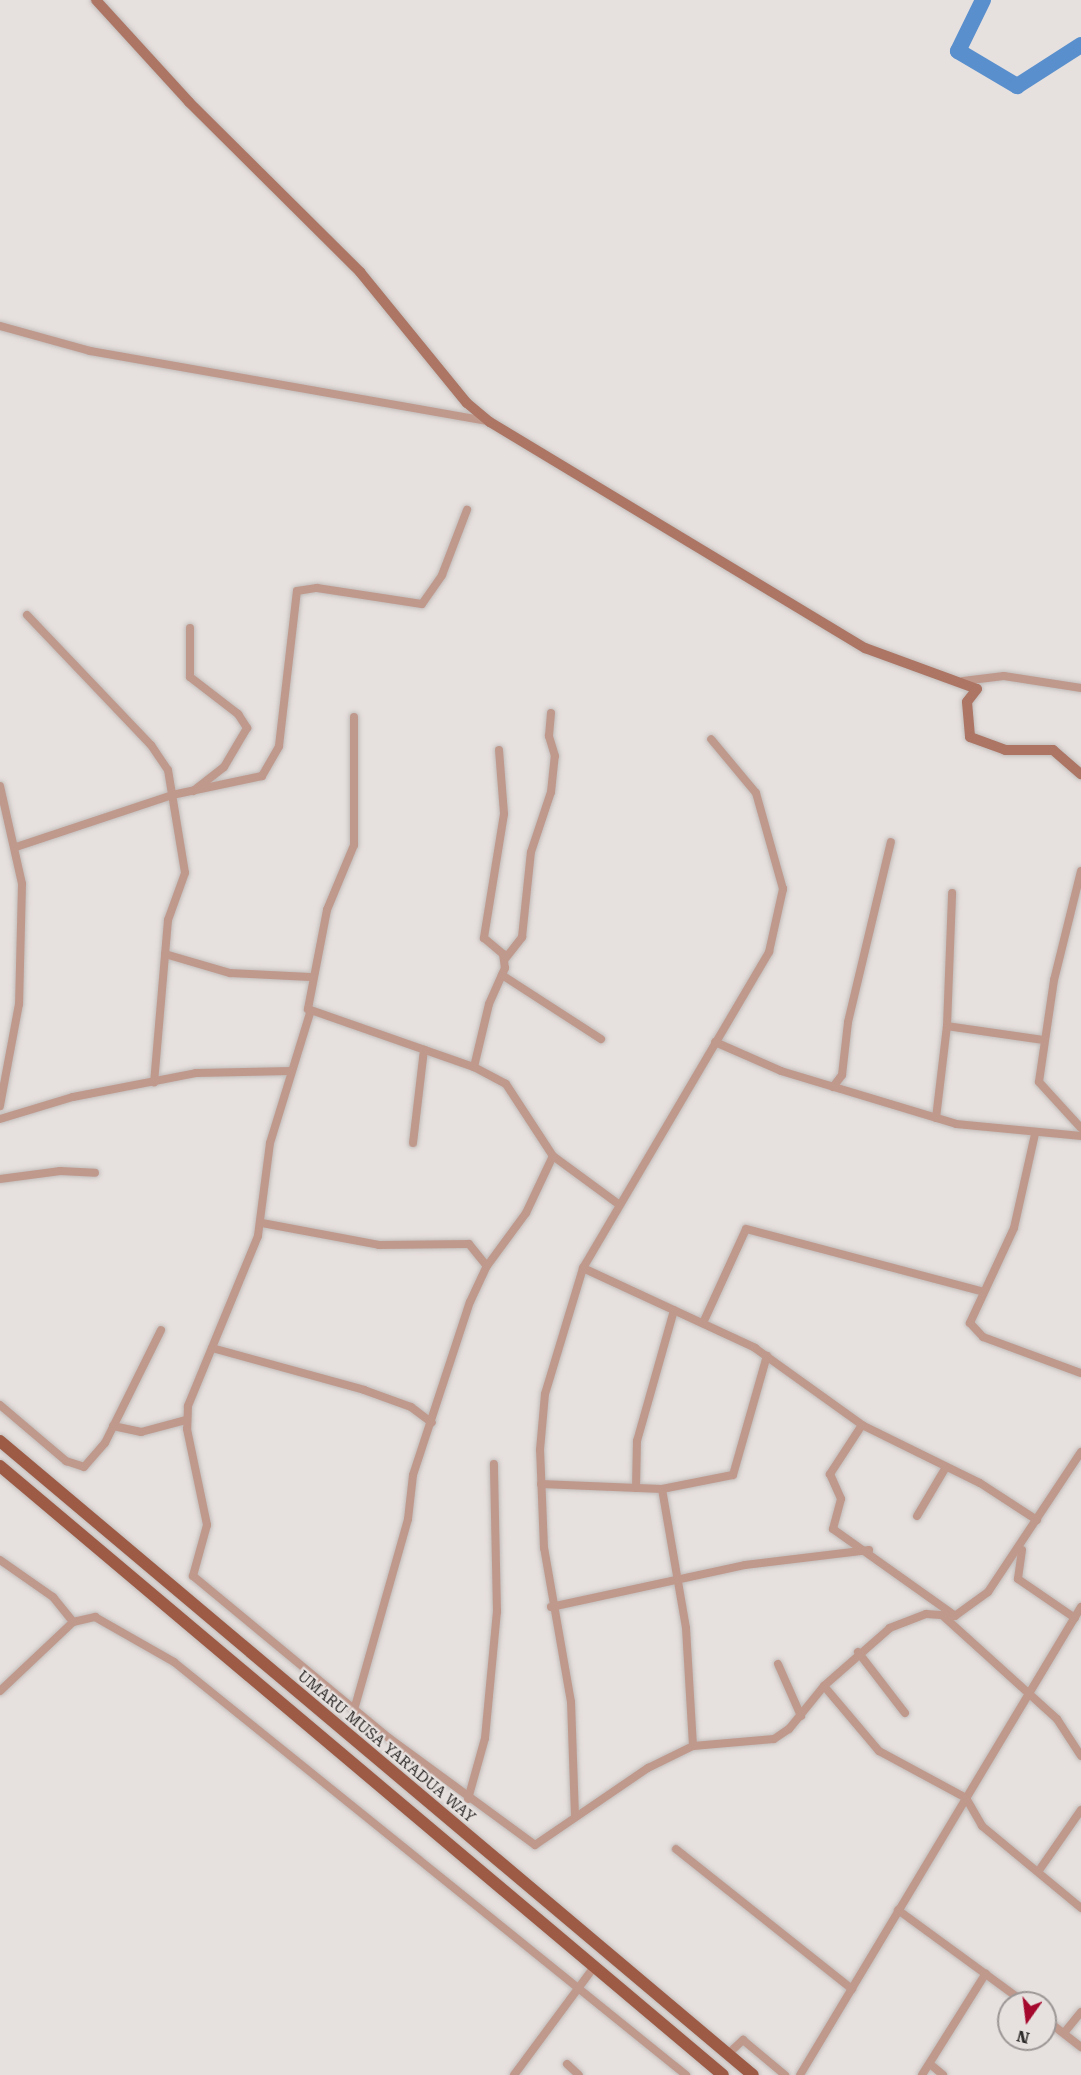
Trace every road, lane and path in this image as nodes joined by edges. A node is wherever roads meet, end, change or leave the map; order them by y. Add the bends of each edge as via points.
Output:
1 (96, 0) edge
2 (0, 326) edge
3 (490, 422) junction
4 (467, 510) dead end
5 (27, 615) dead end
6 (190, 628) dead end
7 (963, 681) junction
8 (1081, 688) edge
9 (550, 712) dead end
10 (354, 717) dead end
11 (711, 739) dead end
12 (499, 750) dead end
13 (1081, 774) edge
14 (0, 786) edge
15 (191, 792) junction
16 (172, 795) junction
17 (891, 842) dead end
18 (16, 847) junction
19 (1081, 871) edge
20 (952, 893) dead end
21 (165, 954) junction
22 (505, 959) junction
23 (502, 975) junction
24 (310, 976) junction
25 (310, 1013) junction
26 (947, 1026) junction
27 (601, 1039) dead end
28 (1043, 1040) junction
29 (715, 1042) junction
30 (424, 1050) junction
31 (474, 1067) junction
32 (291, 1071) junction
33 (154, 1082) junction
34 (833, 1087) junction
35 (0, 1106) edge
36 (936, 1118) junction
37 (0, 1119) edge
38 (1081, 1128) edge
39 (1035, 1134) junction
40 (1081, 1136) edge
41 (413, 1143) dead end
42 (553, 1156) junction
43 (95, 1173) dead end
44 (0, 1179) edge
45 (617, 1203) junction
46 (262, 1223) junction
47 (487, 1266) junction
48 (583, 1268) junction
49 (981, 1291) junction
50 (674, 1310) junction
51 (703, 1323) junction
52 (161, 1330) dead end
53 (212, 1348) junction
54 (767, 1356) junction
55 (1081, 1373) edge
56 (0, 1405) edge
57 (186, 1420) junction
58 (432, 1423) junction
59 (862, 1425) junction
60 (113, 1426) junction
61 (0, 1441) edge
62 (1081, 1452) edge
63 (494, 1464) dead end
64 (0, 1466) edge
65 (946, 1467) junction
66 (541, 1484) junction
67 (636, 1488) junction
68 (662, 1489) junction
69 (917, 1516) dead end
70 (1037, 1520) junction
71 (1023, 1546) junction
72 (869, 1551) junction
73 (0, 1560) edge
74 (680, 1580) junction
75 (551, 1607) junction
76 (1081, 1607) edge
77 (940, 1613) junction
78 (955, 1616) junction
79 (1075, 1618) junction
80 (73, 1622) junction
81 (858, 1652) junction
82 (778, 1664) dead end
83 (824, 1686) junction
84 (0, 1691) edge
85 (1032, 1696) junction
86 (354, 1710) junction
87 (905, 1713) dead end
88 (801, 1716) junction
89 (693, 1746) junction
90 (1081, 1756) edge
91 (966, 1798) junction
92 (468, 1799) junction
93 (1081, 1810) edge
94 (575, 1816) junction
95 (676, 1849) dead end
96 (1040, 1869) junction
97 (1081, 1908) edge
98 (898, 1910) junction
99 (594, 1967) junction
100 (986, 1973) junction
101 (578, 1985) junction
102 (852, 1989) junction
103 (1009, 1991) edge
104 (1081, 2012) edge
105 (1057, 2028) edge
106 (1064, 2033) junction
107 (1081, 2048) edge
108 (728, 2054) junction
109 (567, 2064) dead end
110 (930, 2064) junction
111 (513, 2075) edge
112 (579, 2075) edge
113 (686, 2075) edge
114 (723, 2075) edge
115 (753, 2075) edge
116 (785, 2075) edge
117 (800, 2075) edge
118 (922, 2075) edge
119 (943, 2075) edge

1 - 3 street via 189,102 360,272 467,403
2 - 3 street via 90,351
3 - 7 street via 864,648
4 - 15 street via 442,575 422,604 317,588 297,591 276,756 252,781
5 - 16 street via 160,756
6 - 15 street via 190,677 238,714 247,728 224,767
7 - 8 street via 1004,676
7 - 13 street via 977,689 967,702 970,737 1005,750 1053,750
9 - 22 street via 549,736 555,756 551,792 531,852 522,937
10 - 24 street via 354,845 327,910
11 - 29 street via 756,793 783,878 773,944
12 - 22 street via 504,814 484,938
14 - 18 street
15 - 16 street
16 - 18 street
16 - 21 street via 185,873 172,898
17 - 34 street via 848,1022 842,1076
18 - 35 street via 22,884 19,1004
19 - 28 street
20 - 26 street
21 - 24 street via 219,971
21 - 33 street
22 - 23 street
23 - 27 street
23 - 31 street via 489,1004
24 - 25 street
25 - 30 street
25 - 32 street
26 - 28 street
26 - 36 street
28 - 38 street via 1039,1082
29 - 34 street
29 - 45 street
30 - 31 street
30 - 41 street
31 - 42 street via 518,1095
32 - 33 street via 233,1069
32 - 46 street via 270,1143
33 - 37 street
34 - 36 street
36 - 39 street
39 - 40 street
39 - 49 street via 1014,1227
42 - 45 street
42 - 47 street via 526,1214
43 - 44 street via 60,1171
45 - 48 street
46 - 47 street via 379,1245 469,1244
46 - 53 street
47 - 58 street via 470,1302
48 - 50 street
48 - 66 street via 545,1394
49 - 51 street via 746,1229
49 - 55 street via 970,1323 973,1332
50 - 51 street
50 - 67 street via 637,1441
51 - 54 street
52 - 60 street
53 - 57 street
53 - 58 street via 364,1390 411,1407
54 - 59 street
54 - 68 street via 733,1475
56 - 60 street via 77,1467 90,1465
57 - 60 street via 141,1432
57 - 86 street via 206,1508 193,1576
58 - 86 street via 413,1475 408,1519
59 - 65 street
59 - 72 street via 830,1474 841,1499 832,1525
61 - 108 main road, UMARU MUSA YAR'ADUA WAY
62 - 70 street
63 - 92 street via 497,1612 485,1738
64 - 99 main road
65 - 69 street
65 - 70 street
66 - 67 street
66 - 75 street
67 - 68 street
68 - 74 street
70 - 71 street
71 - 78 street via 988,1592
71 - 79 street via 1018,1579
72 - 74 street via 745,1565
72 - 78 street
73 - 80 street via 53,1597
74 - 75 street
74 - 89 street
75 - 94 street via 571,1702
76 - 79 street
77 - 78 street
77 - 81 street via 890,1628
77 - 85 street
79 - 85 street
80 - 84 street
80 - 101 street via 95,1617 174,1662
81 - 83 street
81 - 87 street
82 - 88 street
83 - 88 street
83 - 91 street via 879,1751
85 - 90 street via 1057,1719
85 - 91 street
86 - 92 street
88 - 89 street via 774,1739
89 - 94 street
91 - 96 street via 982,1826
91 - 98 street
92 - 94 street via 535,1845
93 - 96 street
95 - 102 street
96 - 97 street
98 - 100 street
98 - 102 street
99 - 101 street
99 - 114 main road
100 - 103 street
100 - 110 street
101 - 111 street
101 - 113 street
102 - 117 street
104 - 106 street
105 - 106 street
106 - 107 street
108 - 115 main road, UMARU MUSA YAR'ADUA WAY
108 - 116 street via 743,2040
109 - 112 street
110 - 118 street
110 - 119 street

